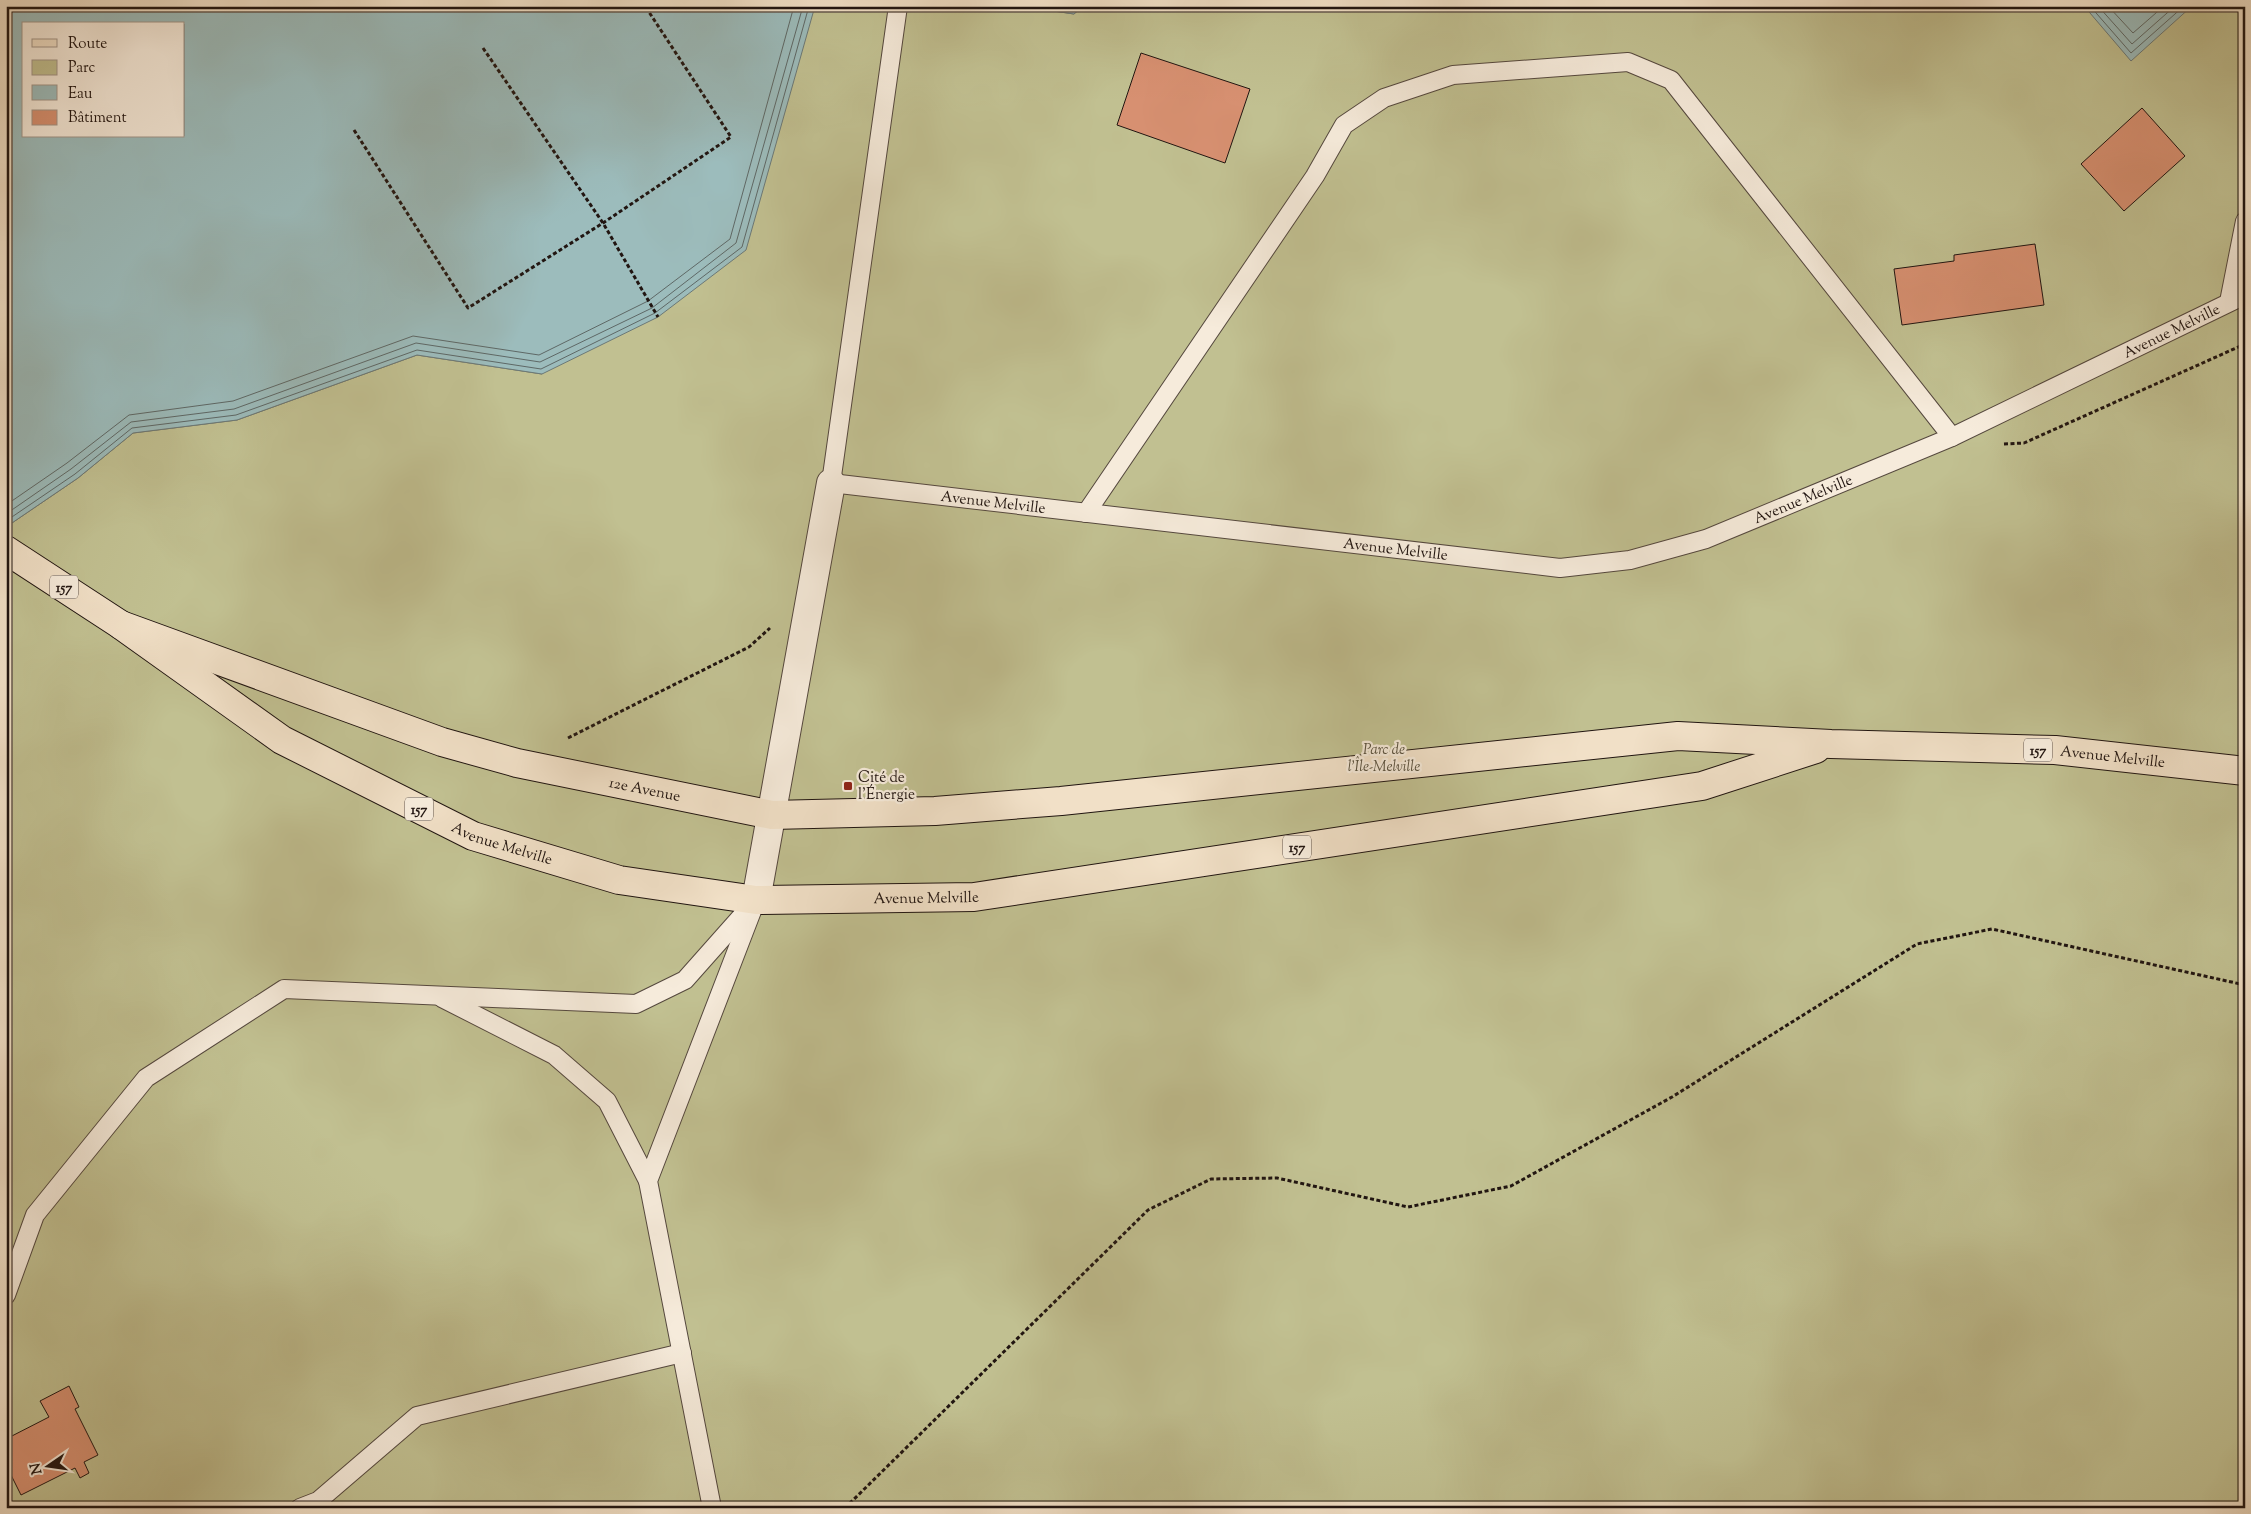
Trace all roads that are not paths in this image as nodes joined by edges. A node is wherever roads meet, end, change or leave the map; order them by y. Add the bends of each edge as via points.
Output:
1 (898, 6) edge
2 (2245, 221) edge
3 (2237, 298) edge
4 (1952, 437) junction
5 (831, 483) junction
6 (1086, 513) junction
7 (6, 550) edge
8 (121, 625) junction
9 (1831, 744) junction
10 (517, 763) joint
11 (2245, 771) edge
12 (772, 815) junction
13 (756, 900) junction
14 (436, 995) junction
15 (648, 1180) junction
16 (6, 1295) edge
17 (682, 1353) junction
18 (300, 1508) edge
19 (712, 1508) edge

1 - 5 lane
2 - 3 lane
3 - 4 lane, Avenue Melville
4 - 6 lane, Avenue Melville via 1706,539 1630,560 1560,568
4 - 6 lane via 1671,80 1628,62 1453,75 1384,98 1344,125 1315,176
5 - 6 lane, Avenue Melville
5 - 12 street
7 - 8 main road, Avenue Melville / 157
8 - 10 main road, Avenue Melville / 157 via 442,742
8 - 13 main road, Avenue Melville / 157 via 282,740 474,836 619,880
9 - 11 main road, Avenue Melville / 157 via 2055,750
9 - 12 main road, Avenue Melville / 157 via 1678,736 1051,802 935,811
9 - 13 main road, Avenue Melville / 157 via 1702,786 974,897
10 - 12 main road, 12e Avenue / 157
12 - 13 street
13 - 14 lane via 686,980 636,1004
13 - 15 lane
14 - 15 lane via 554,1055 607,1102
14 - 16 lane via 284,990 146,1078 35,1215
15 - 17 lane
17 - 18 lane via 416,1416 318,1501
17 - 19 lane

